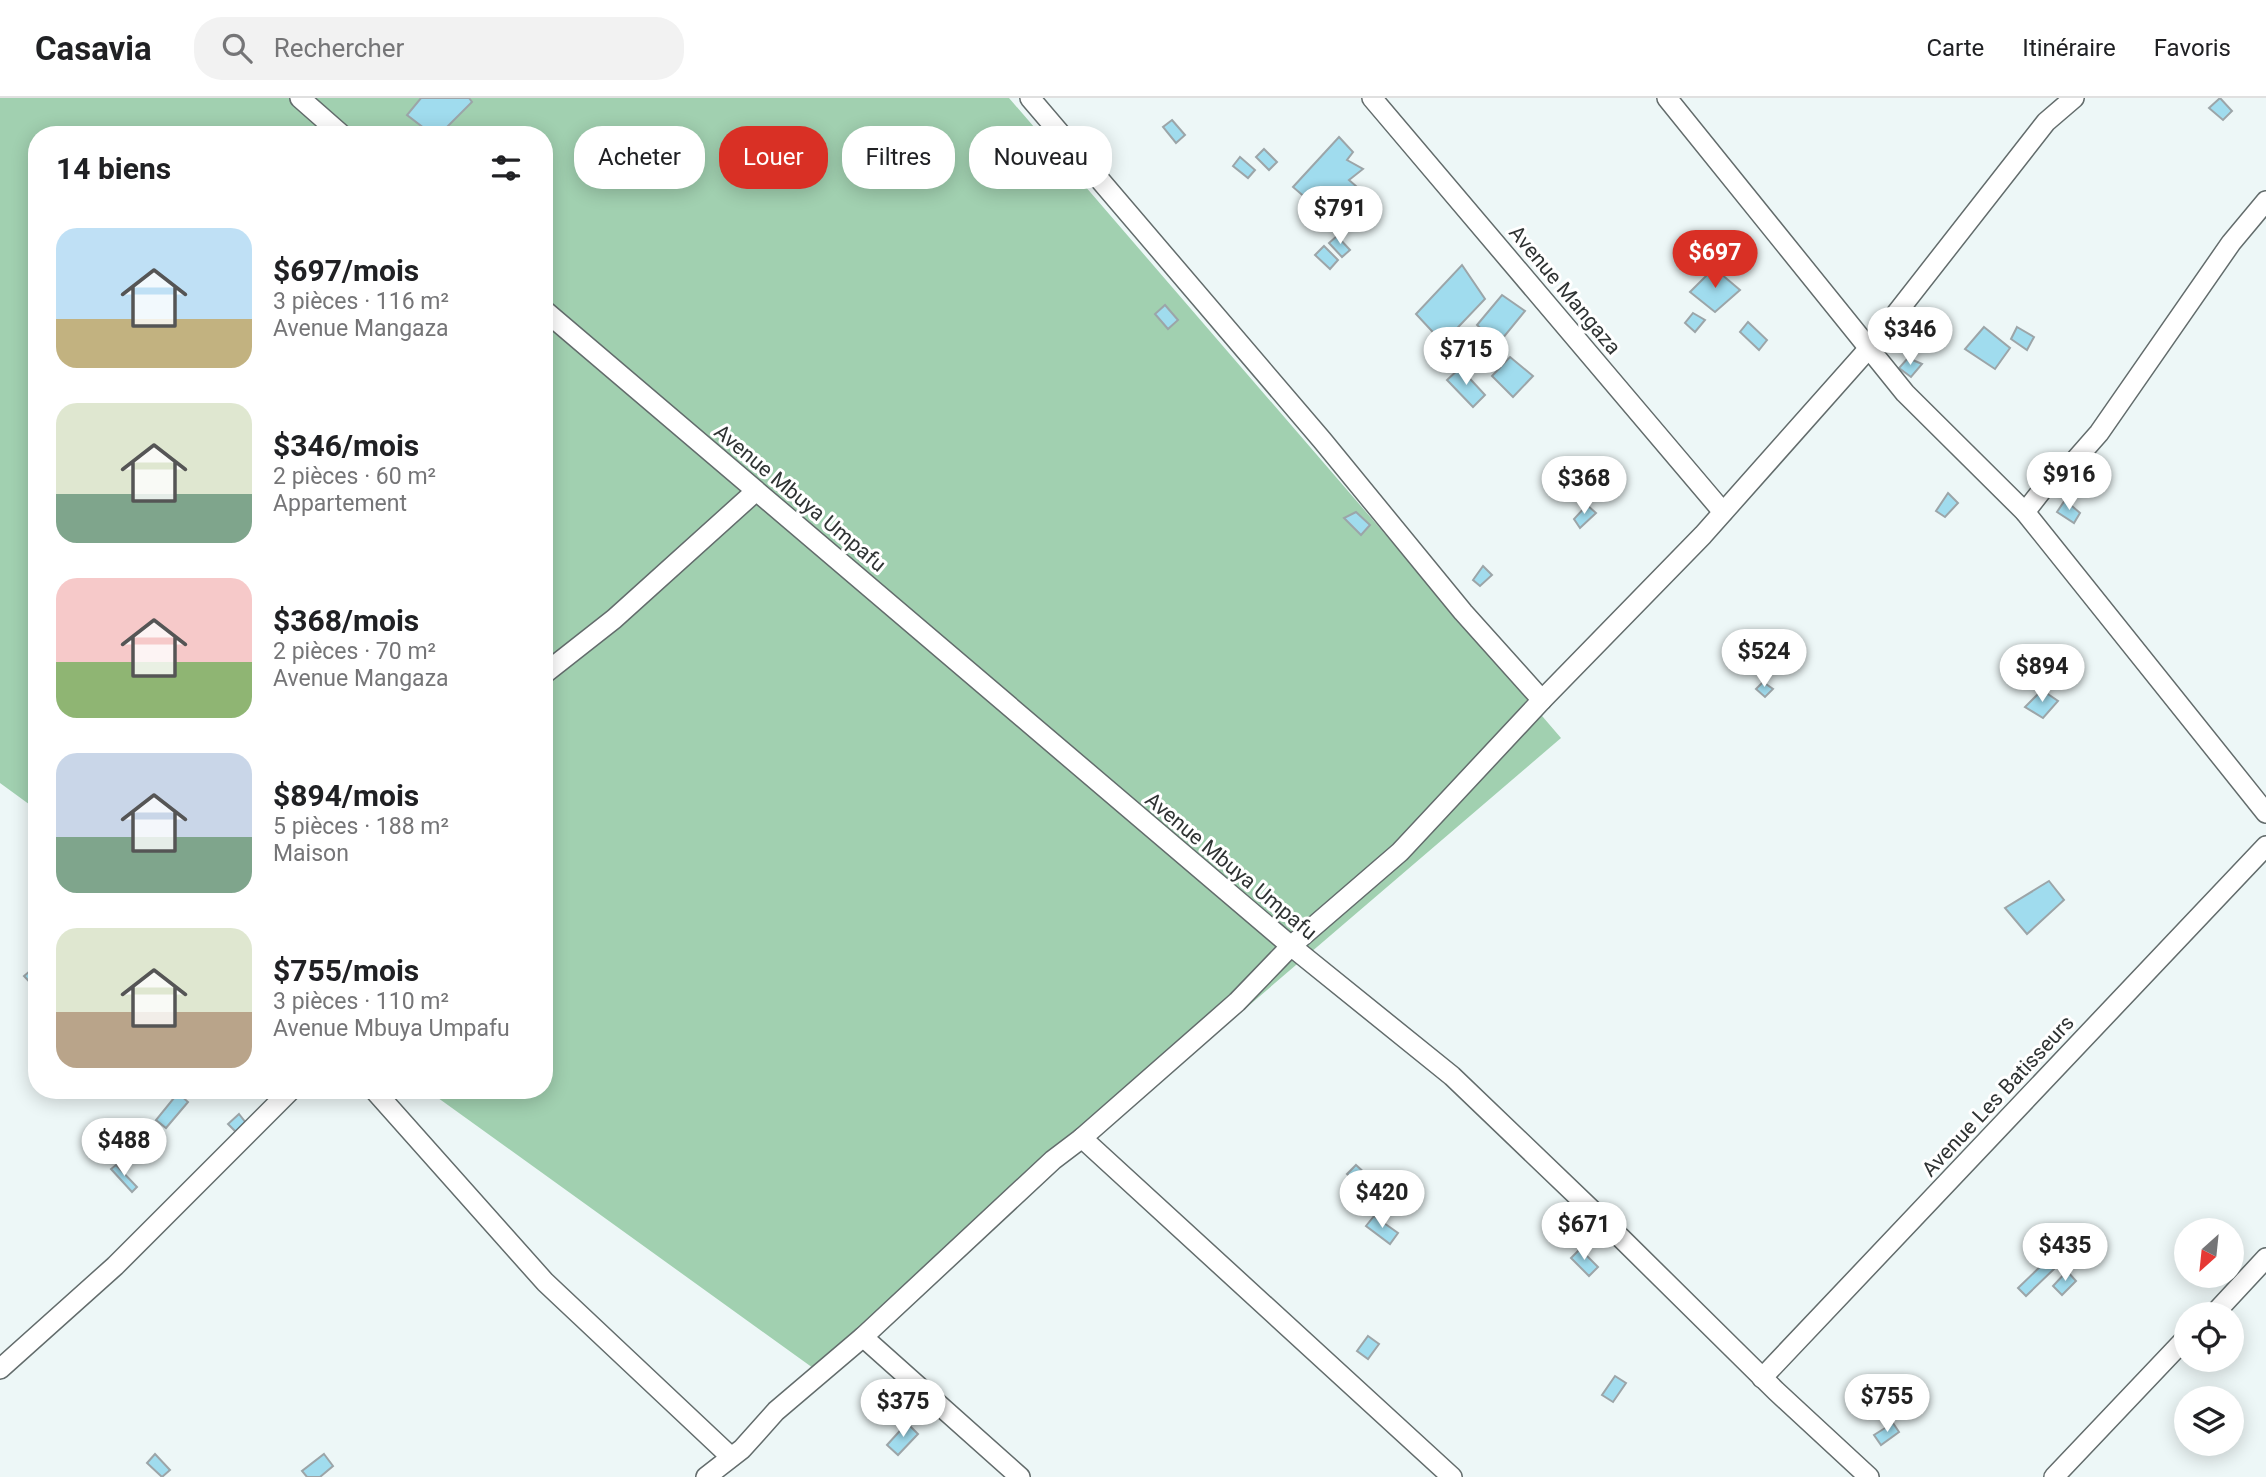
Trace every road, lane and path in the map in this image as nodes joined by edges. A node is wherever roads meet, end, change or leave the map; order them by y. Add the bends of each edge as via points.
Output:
1 (300, 98) edge
2 (1030, 98) edge
3 (1372, 98) edge
4 (1667, 98) edge
5 (2074, 98) edge
6 (332, 126) edge
7 (2266, 201) edge
8 (553, 318) edge
9 (1870, 348) junction
10 (756, 491) junction
11 (1723, 512) junction
12 (2025, 512) junction
13 (553, 667) edge
14 (1542, 699) junction
15 (2266, 813) edge
16 (2266, 846) edge
17 (1291, 946) junction
18 (282, 1099) edge
19 (381, 1099) edge
20 (1082, 1138) junction
21 (2266, 1258) edge
22 (2225, 1302) edge
23 (863, 1337) junction
24 (2174, 1351) edge
25 (0, 1369) edge
26 (1762, 1378) junction
27 (732, 1457) junction
28 (706, 1477) edge
29 (1020, 1477) edge
30 (1452, 1477) edge
31 (1869, 1477) edge
32 (2054, 1477) edge

1 - 6 street
2 - 14 street via 1463,612
3 - 11 street, Avenue Mangaza
4 - 9 street
5 - 9 street via 2046,122
7 - 12 street via 2231,243 2098,432
8 - 10 street, Avenue Mbuya Umpafu
9 - 11 street
9 - 12 street via 1905,393
10 - 13 street via 614,619
10 - 17 street, Avenue Mbuya Umpafu
11 - 14 street
12 - 15 street
14 - 17 street via 1400,852
16 - 26 street, Avenue Les Batisseurs
17 - 20 street via 1237,1002
17 - 26 street, Avenue Mbuya Umpafu via 1452,1076
18 - 25 street via 115,1266
19 - 27 street via 545,1282
20 - 23 street
20 - 30 street
21 - 22 street
23 - 27 street via 776,1411
23 - 29 street
24 - 32 street
26 - 31 street, Avenue Mbuya Umpafu
27 - 28 street

